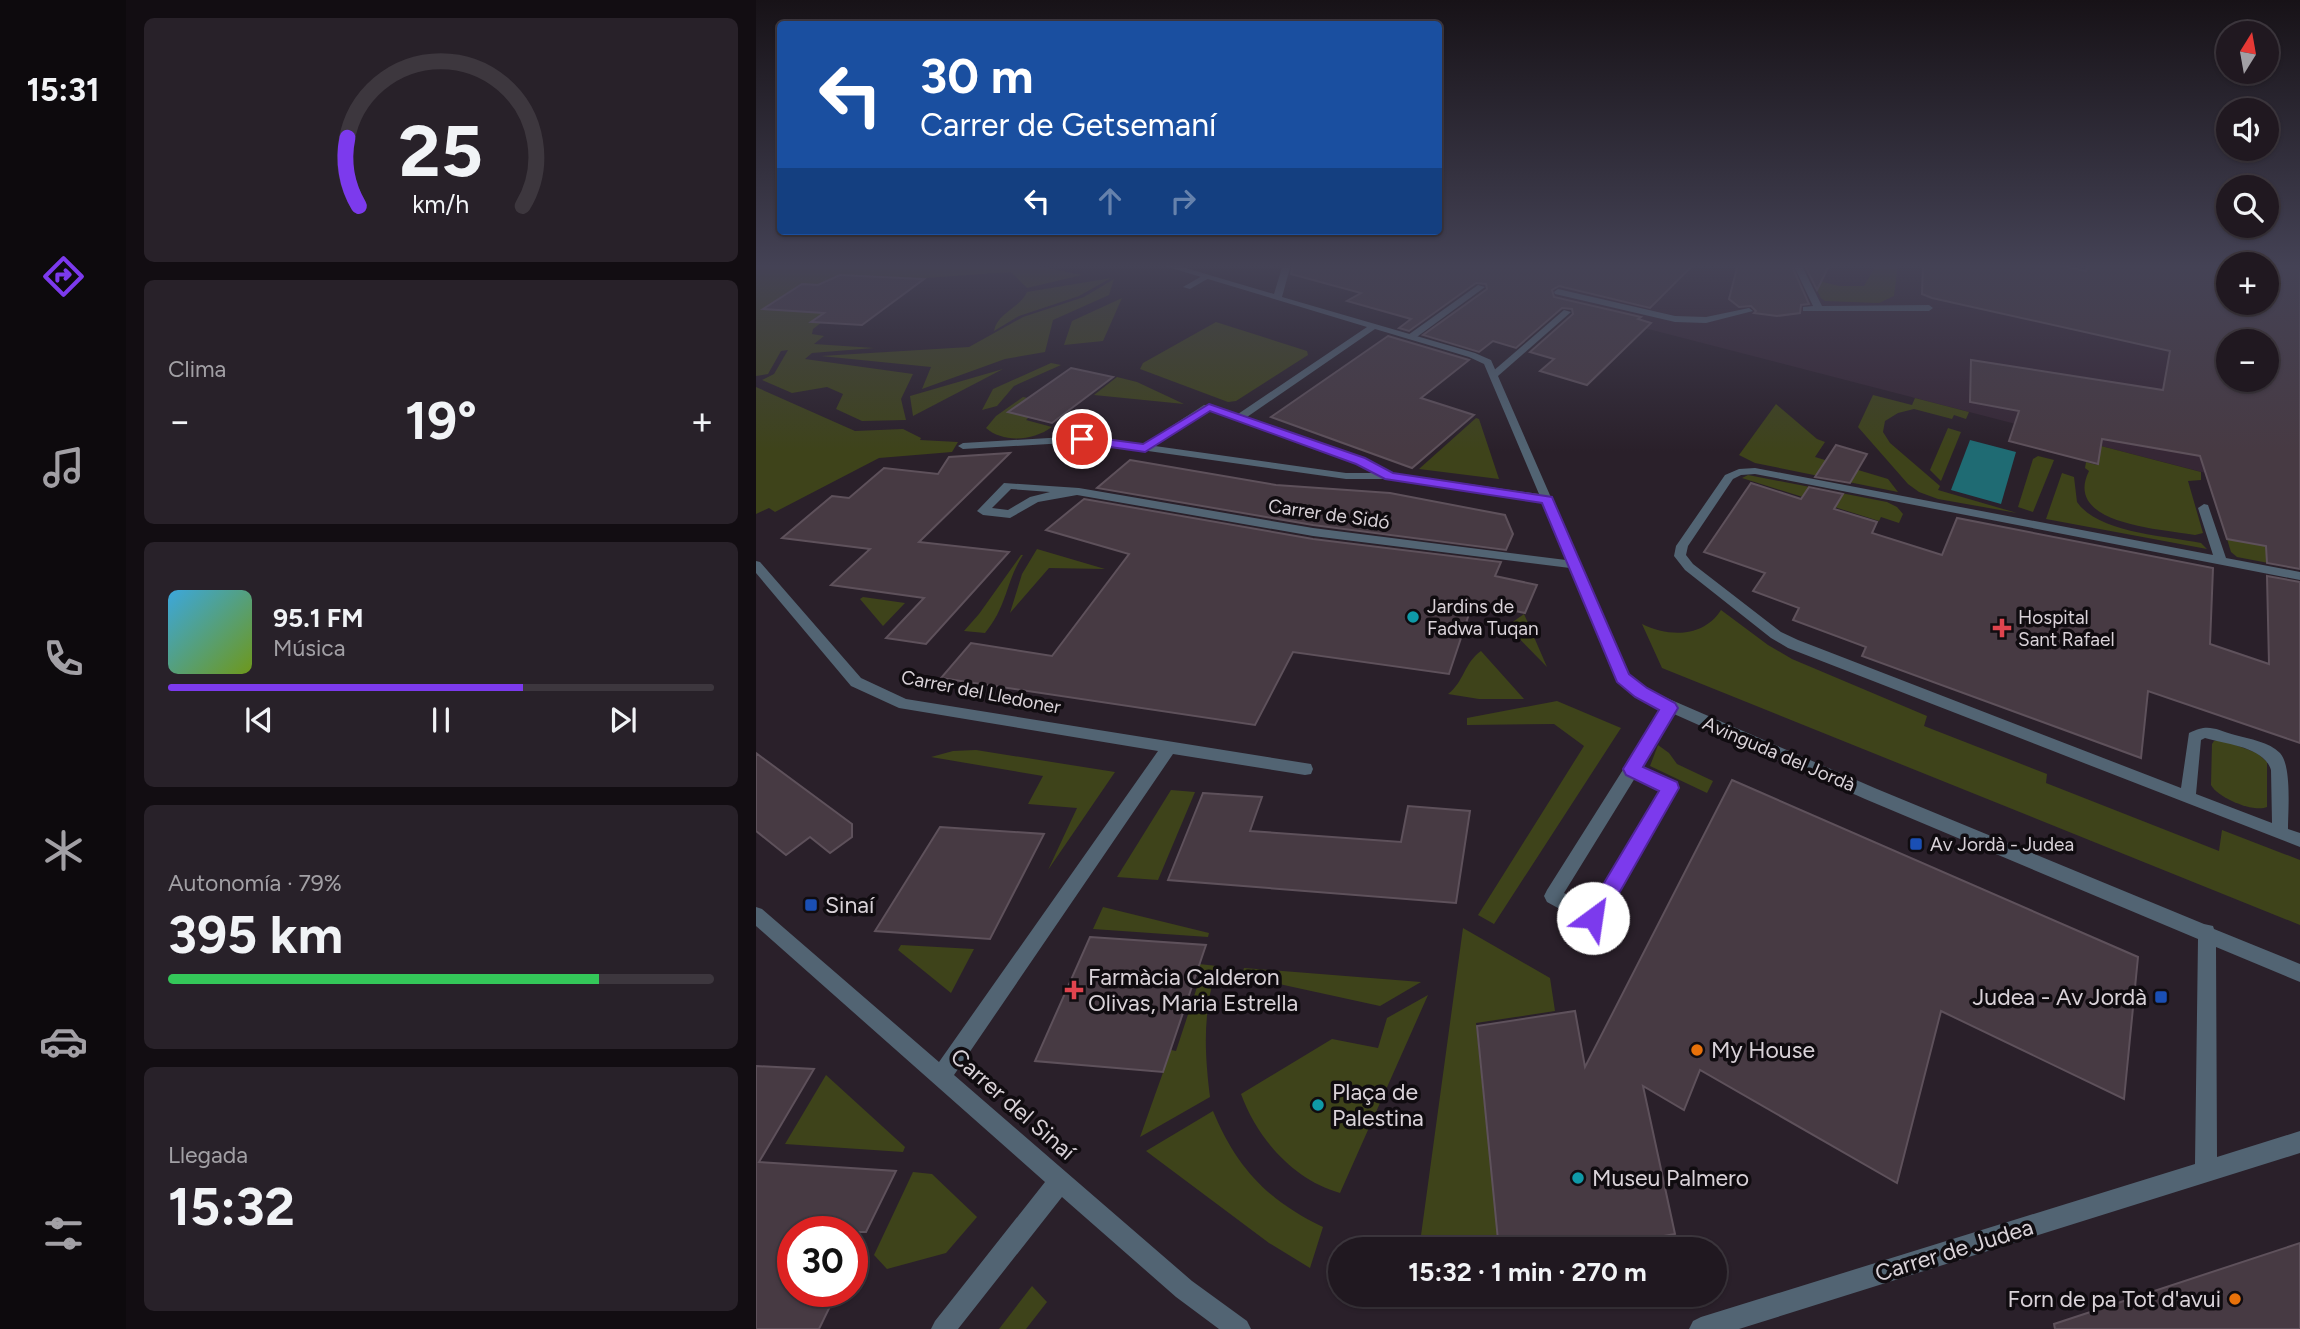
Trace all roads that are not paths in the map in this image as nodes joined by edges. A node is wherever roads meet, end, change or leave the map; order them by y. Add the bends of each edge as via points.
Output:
1 (1374, 326) joint
2 (1426, 326) edge
3 (1552, 326) edge
4 (1411, 337) junction
5 (1495, 374) junction
6 (1239, 418) junction
7 (963, 446) dead end
8 (1145, 448) junction
9 (1390, 476) junction
10 (1079, 491) junction
11 (1547, 499) junction
12 (2204, 508) dead end
13 (2221, 561) junction
14 (756, 565) edge
15 (1575, 565) junction
16 (2300, 576) edge
17 (1670, 708) junction
18 (1169, 747) junction
19 (1305, 769) dead end
20 (1632, 769) junction
21 (2188, 798) junction
22 (2280, 833) junction
23 (2300, 840) edge
24 (756, 915) edge
25 (2207, 932) junction
26 (2300, 973) edge
27 (941, 1077) junction
28 (2300, 1142) edge
29 (2206, 1171) junction
30 (1061, 1180) junction
31 (943, 1329) edge
32 (1239, 1329) edge
33 (1702, 1329) edge

1 - 4 street
1 - 6 street
2 - 4 street
3 - 5 street
4 - 5 street via 1482,358
5 - 11 street, Avinguda del Jordà
6 - 8 street via 1209,407
6 - 9 street
7 - 8 street via 1082,439
8 - 9 street via 1346,476
9 - 11 street
10 - 10 street, Carrer de Sidó via 1009,485 983,511 1010,514 1038,496
10 - 15 street, Carrer de Sidó via 1278,526
11 - 15 street, Avinguda del Jordà
12 - 13 street
13 - 16 street
13 - 21 street via 1747,471 1729,477 1680,551 1689,567 1793,645
14 - 18 street, Carrer del Lledoner via 856,682 904,704
15 - 17 street, Avinguda del Jordà via 1622,677
17 - 20 street
17 - 25 street, Avinguda del Jordà
18 - 19 street, Carrer del Lledoner
18 - 27 street
20 - 20 street via 1553,896 1593,918 1670,788
21 - 22 street
21 - 22 street via 2198,733 2258,747 2278,764
22 - 23 street
24 - 27 street, Carrer del Sinaí
25 - 26 street, Avinguda del Jordà
25 - 29 street
27 - 30 street, Carrer del Sinaí
28 - 29 street, Carrer de Judea
29 - 33 street, Carrer de Judea
30 - 31 street
30 - 32 street, Carrer del Sinaí via 1184,1289

